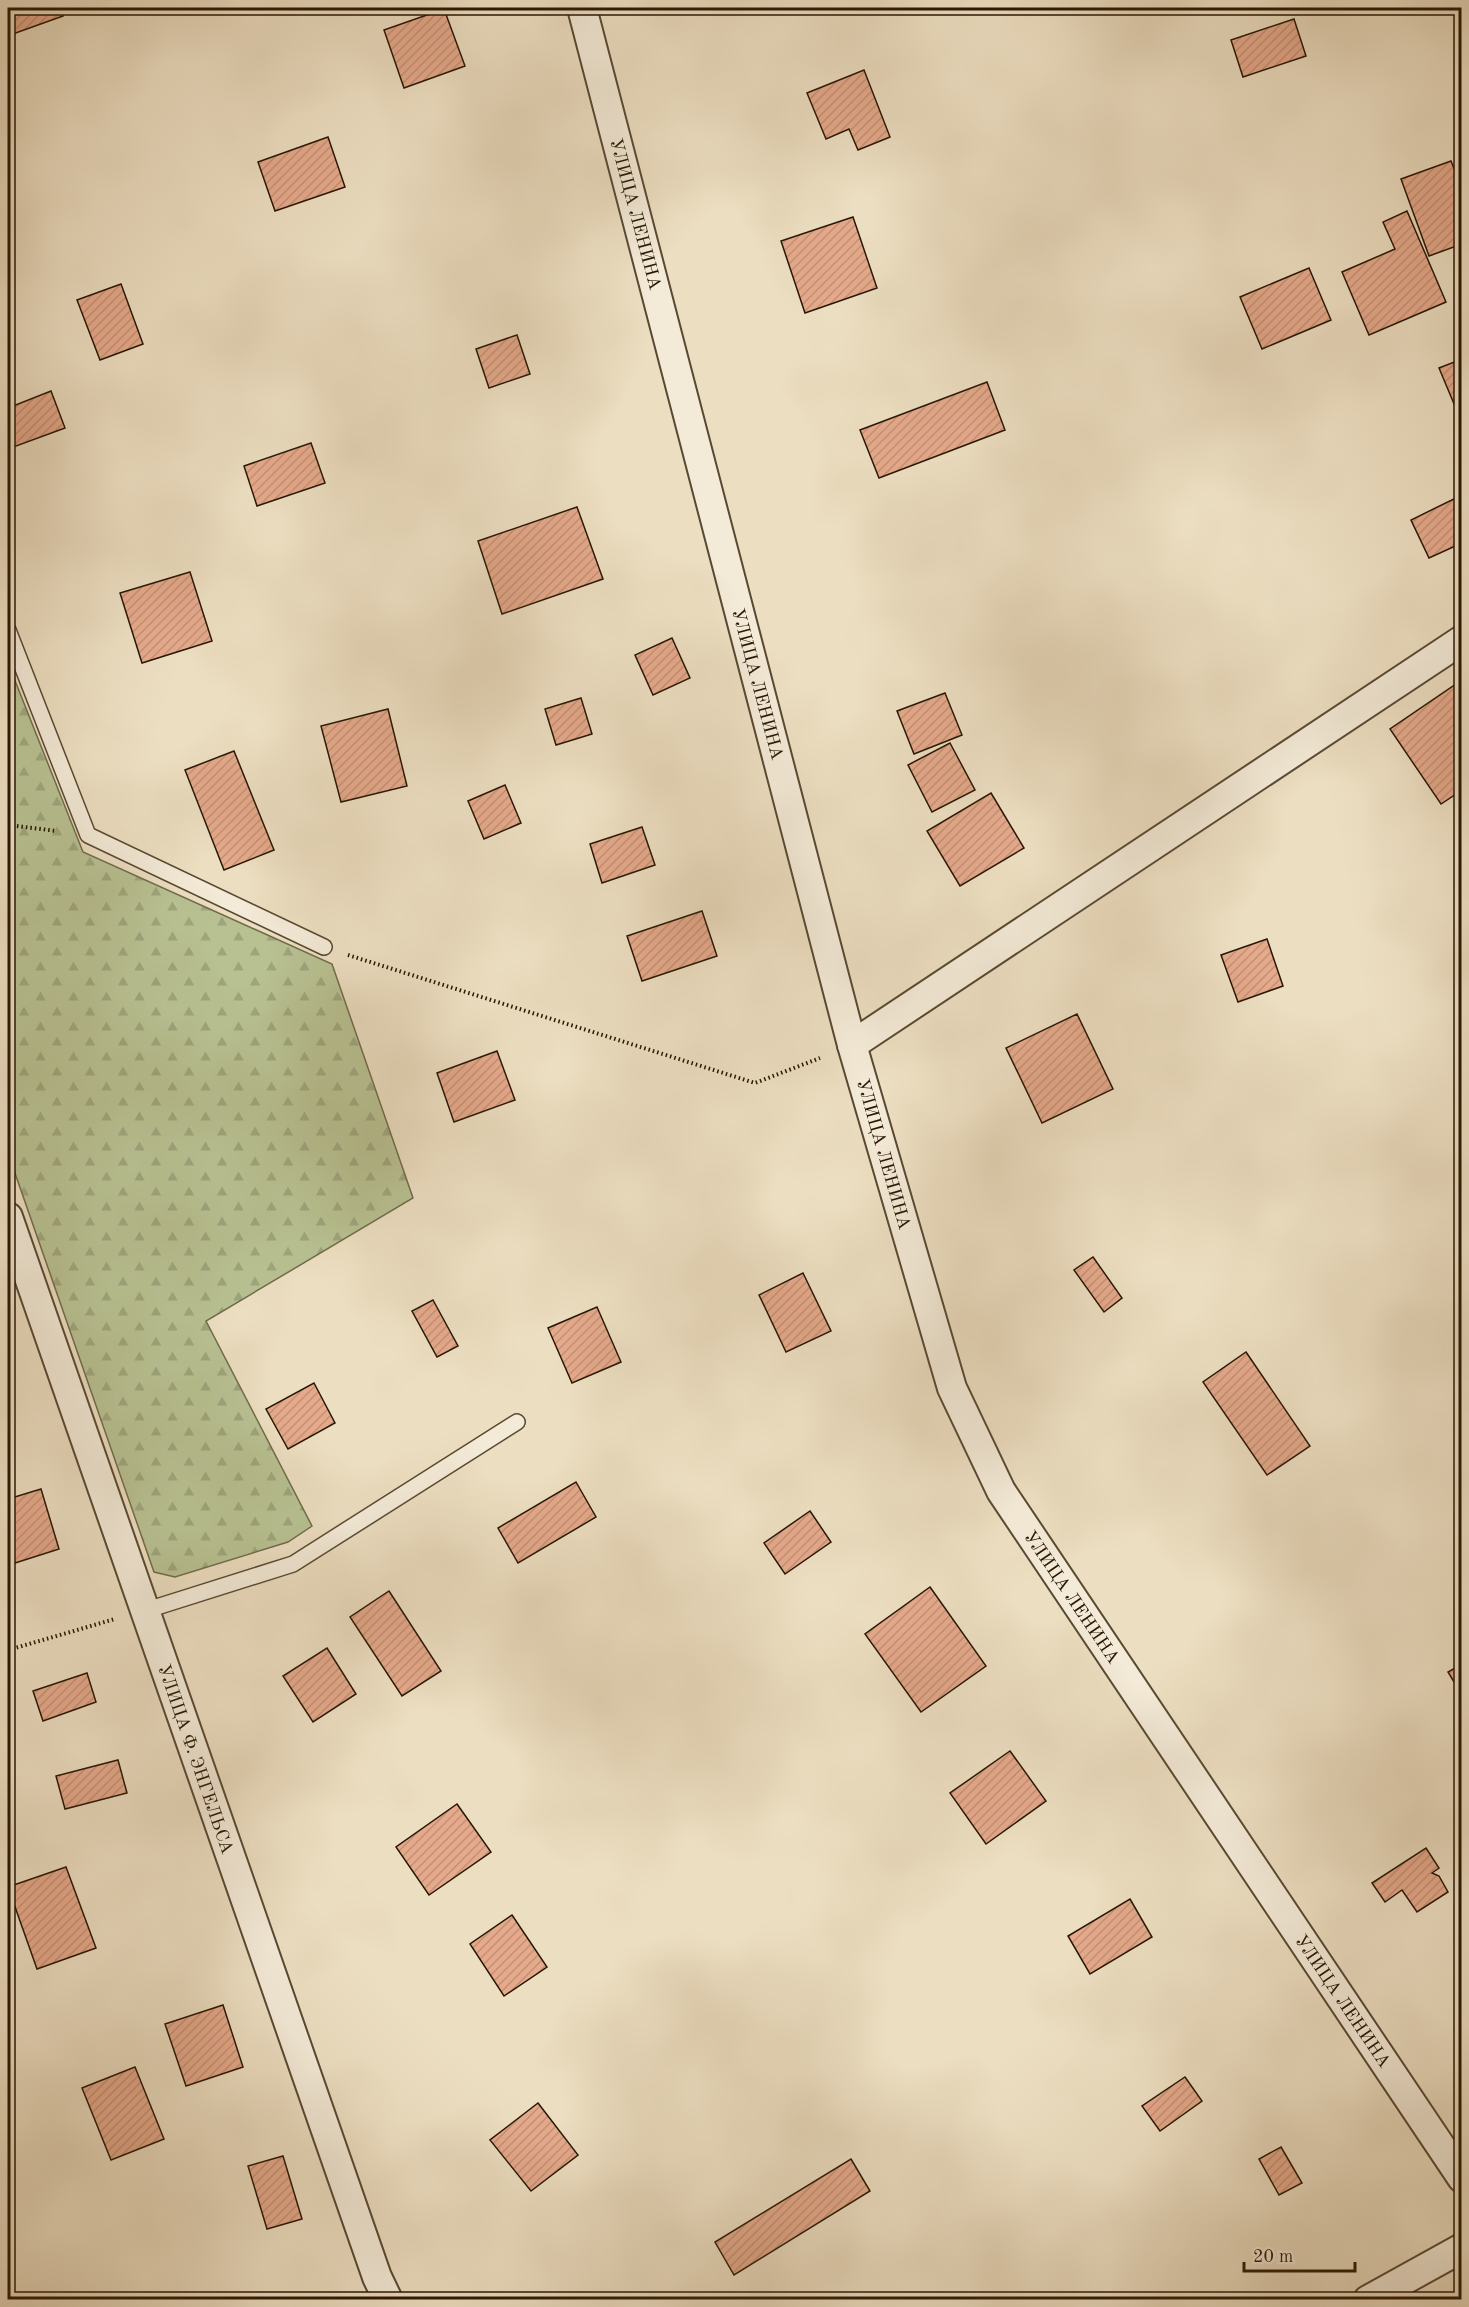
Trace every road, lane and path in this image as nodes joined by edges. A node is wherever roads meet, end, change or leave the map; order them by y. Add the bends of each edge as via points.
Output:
1 (582, 8) edge
2 (8, 630) edge
3 (1461, 640) edge
4 (8, 825) edge
5 (88, 836) junction
6 (324, 947) joint
7 (852, 1046) junction
8 (8, 1217) edge
9 (517, 1422) dead end
10 (144, 1611) junction
11 (8, 1650) edge
12 (1461, 2178) edge
13 (1461, 2248) edge
14 (388, 2300) edge
15 (1368, 2300) edge

1 - 7 street, УЛИЦА ЛЕНИНА
2 - 5 lane
3 - 7 street
4 - 5 path
5 - 6 lane
6 - 7 path via 755,1083
7 - 12 street, УЛИЦА ЛЕНИНА via 952,1388 1000,1491
8 - 10 street, УЛИЦА Ф. ЭНГЕЛЬСА
9 - 10 lane via 293,1564
10 - 11 path
10 - 14 street, УЛИЦА Ф. ЭНГЕЛЬСА
13 - 15 street

